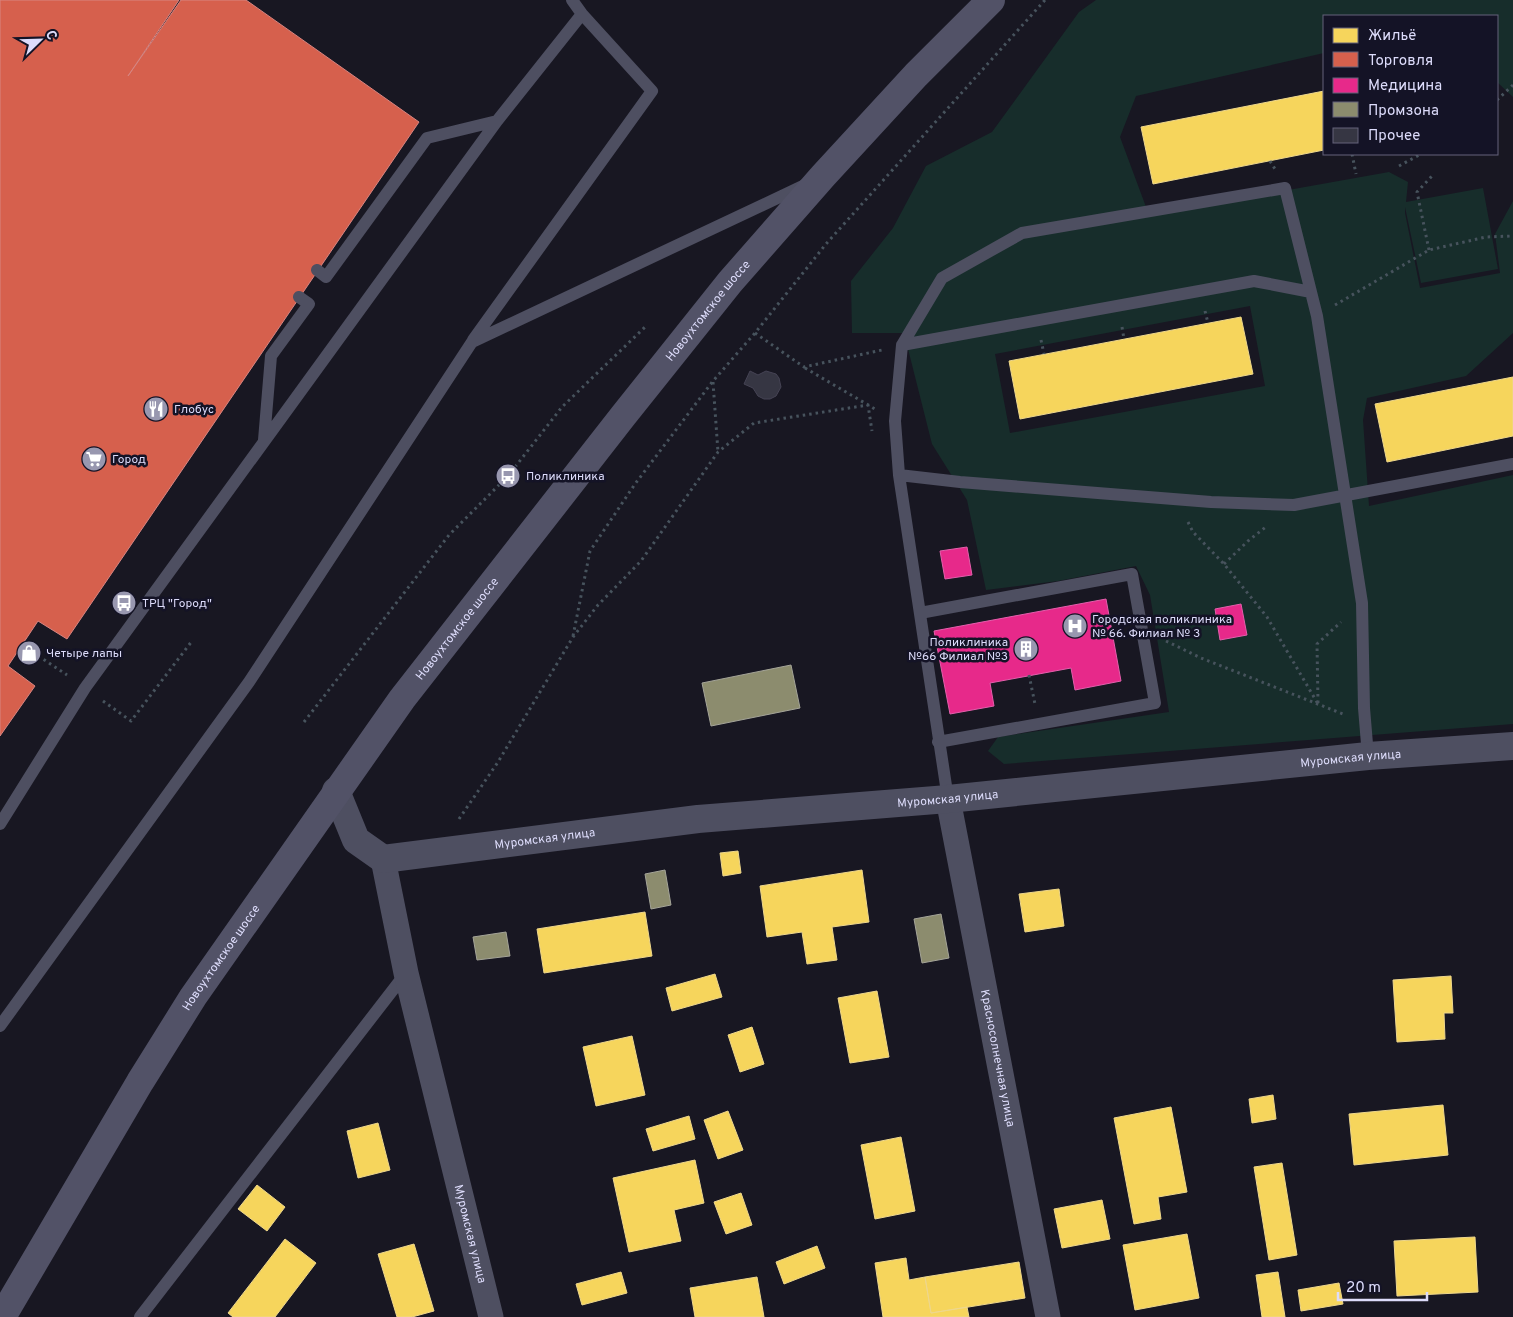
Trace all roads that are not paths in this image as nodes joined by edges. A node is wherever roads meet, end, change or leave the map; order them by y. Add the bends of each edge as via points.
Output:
1 (572, 0) edge
2 (991, 0) edge
3 (582, 14) junction
4 (497, 121) junction
5 (823, 176) junction
6 (317, 270) dead end
7 (1311, 292) junction
8 (299, 297) dead end
9 (472, 342) junction
10 (902, 345) junction
11 (264, 442) junction
12 (1513, 464) edge
13 (899, 475) junction
14 (1345, 494) junction
15 (920, 613) junction
16 (938, 742) junction
17 (1513, 746) edge
18 (1368, 756) junction
19 (336, 791) junction
20 (948, 799) junction
21 (0, 824) edge
22 (383, 859) junction
23 (406, 974) junction
24 (0, 1026) edge
25 (2, 1317) edge
26 (140, 1317) edge
27 (491, 1317) edge
28 (1048, 1317) edge

1 - 3 lane
2 - 5 main road, Новоухтомское шоссе
3 - 4 lane
3 - 9 lane via 652,91
4 - 6 lane via 427,138 326,277
4 - 11 lane
5 - 9 lane
5 - 19 main road, Новоухтомское шоссе via 730,282 623,416 402,700
7 - 10 lane via 1254,281
7 - 10 lane via 1285,188 1022,233 942,278
7 - 14 lane
8 - 11 lane via 309,304 271,356
9 - 24 lane via 249,682
10 - 13 lane via 895,421
11 - 21 lane via 85,688
12 - 14 lane
13 - 14 lane via 1211,502 1294,505
13 - 15 lane
14 - 18 lane via 1362,603
15 - 16 lane
15 - 16 lane via 1132,574 1155,702
16 - 20 lane
17 - 18 street, Муромская улица
18 - 20 street, Муромская улица
19 - 22 street via 356,840
19 - 25 main road, Новоухтомское шоссе via 193,997
20 - 22 street, Муромская улица via 698,819
20 - 28 street, Красносолнечная улица
22 - 23 street, Муромская улица
23 - 26 lane
23 - 27 street, Муромская улица

